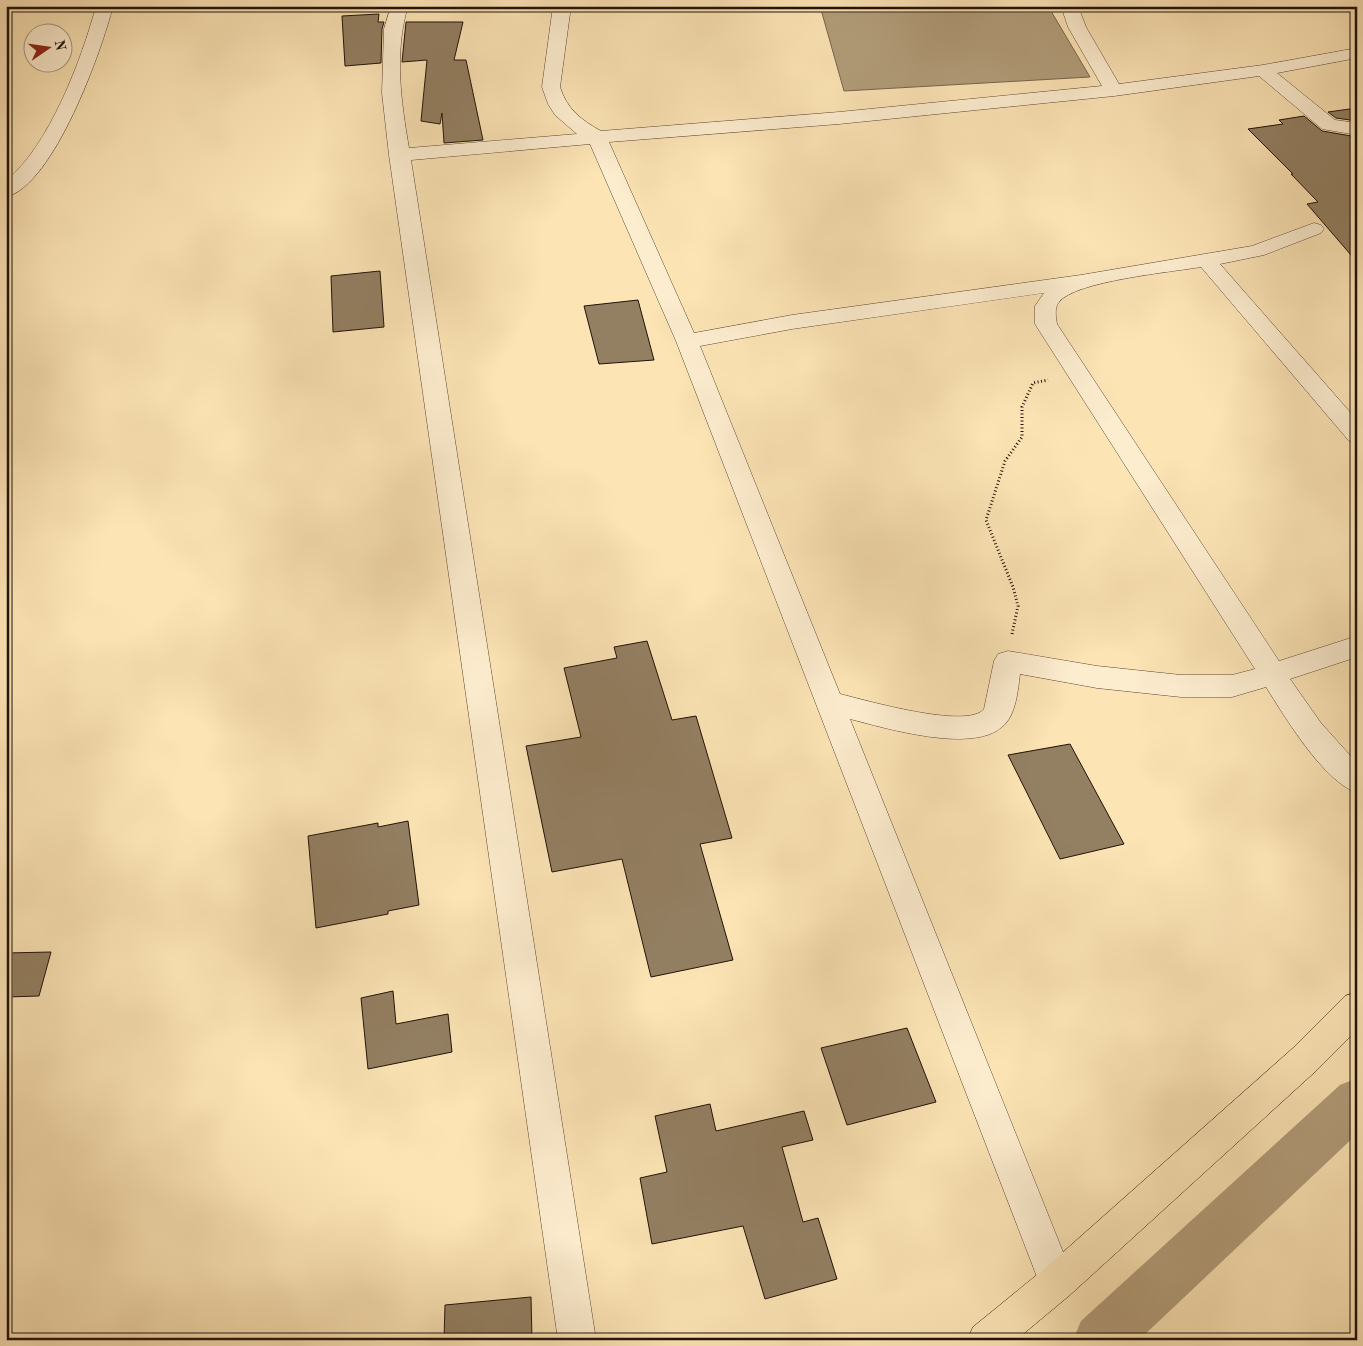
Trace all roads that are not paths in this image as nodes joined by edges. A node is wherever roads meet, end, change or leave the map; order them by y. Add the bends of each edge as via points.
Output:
1 (105, 6) edge
2 (400, 6) edge
3 (562, 6) edge
4 (1069, 6) edge
5 (1353, 58) edge
6 (1263, 70) junction
7 (1114, 90) junction
8 (1357, 129) edge
9 (598, 137) junction
10 (399, 155) junction
11 (6, 191) edge
12 (1314, 229) dead end
13 (1205, 259) junction
14 (1080, 281) junction
15 (687, 341) junction
16 (1357, 435) edge
17 (1357, 646) edge
18 (1273, 674) junction
19 (831, 703) junction
20 (1357, 781) edge
21 (1357, 1007) edge
22 (1057, 1282) junction
23 (577, 1340) edge
24 (986, 1340) edge

1 - 11 street via 81,80 55,132 40,158
2 - 10 street via 393,29 391,93
3 - 9 street via 551,87 554,100 563,114 577,126
4 - 7 street via 1077,27
5 - 6 street
6 - 7 street
6 - 8 street via 1329,125
7 - 9 street via 840,118
9 - 10 street
9 - 15 street
10 - 23 street
12 - 13 street via 1264,249
13 - 14 street
13 - 16 street
14 - 15 street via 792,322
14 - 18 street via 1053,294 1044,314 1046,324
15 - 19 street
17 - 18 street
18 - 19 street via 1232,686 1181,686 1097,677 1008,661 994,720 984,726 953,729
18 - 20 street via 1316,741 1337,765
19 - 22 street
21 - 22 main road via 1305,1059
22 - 24 main road

